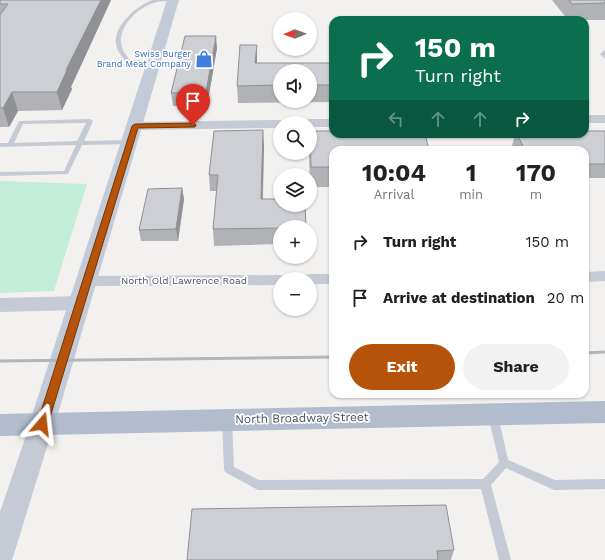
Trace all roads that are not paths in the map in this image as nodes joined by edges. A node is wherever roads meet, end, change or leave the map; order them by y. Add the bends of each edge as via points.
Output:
1 (173, 0) edge
2 (605, 52) edge
3 (605, 57) edge
4 (154, 62) junction
5 (589, 119) edge
6 (605, 119) edge
7 (329, 123) edge
8 (273, 124) edge
9 (317, 124) edge
10 (133, 134) junction
11 (80, 143) junction
12 (0, 145) edge
13 (10, 145) junction
14 (0, 174) edge
15 (605, 276) edge
16 (589, 277) edge
17 (317, 279) edge
18 (329, 279) edge
19 (273, 280) edge
20 (87, 281) junction
21 (80, 303) junction
22 (0, 305) edge
23 (605, 412) edge
24 (493, 414) junction
25 (227, 420) junction
26 (42, 424) junction
27 (0, 425) edge
28 (504, 463) junction
29 (485, 484) junction
30 (605, 484) edge
31 (0, 554) edge
32 (505, 560) edge

1 - 4 main road
1 - 4 lane via 154,1 142,6 126,20 118,40 121,52 129,62
2 - 3 lane
4 - 10 main road
5 - 6 street
7 - 9 street
8 - 10 street
10 - 11 lane
10 - 20 main road
11 - 13 lane
11 - 13 lane via 90,122 21,122
11 - 14 lane via 66,174
12 - 13 lane
15 - 16 street
17 - 18 street
19 - 20 street, North Old Lawrence Road
20 - 21 main road
21 - 22 street
21 - 26 main road
23 - 24 main road, North Broadway Street
24 - 25 main road, North Broadway Street
24 - 28 lane
25 - 26 main road, North Broadway Street
25 - 29 lane via 229,469 258,485
26 - 27 main road, North Broadway Street
26 - 31 street
28 - 29 lane
28 - 30 lane via 554,485
29 - 32 lane

